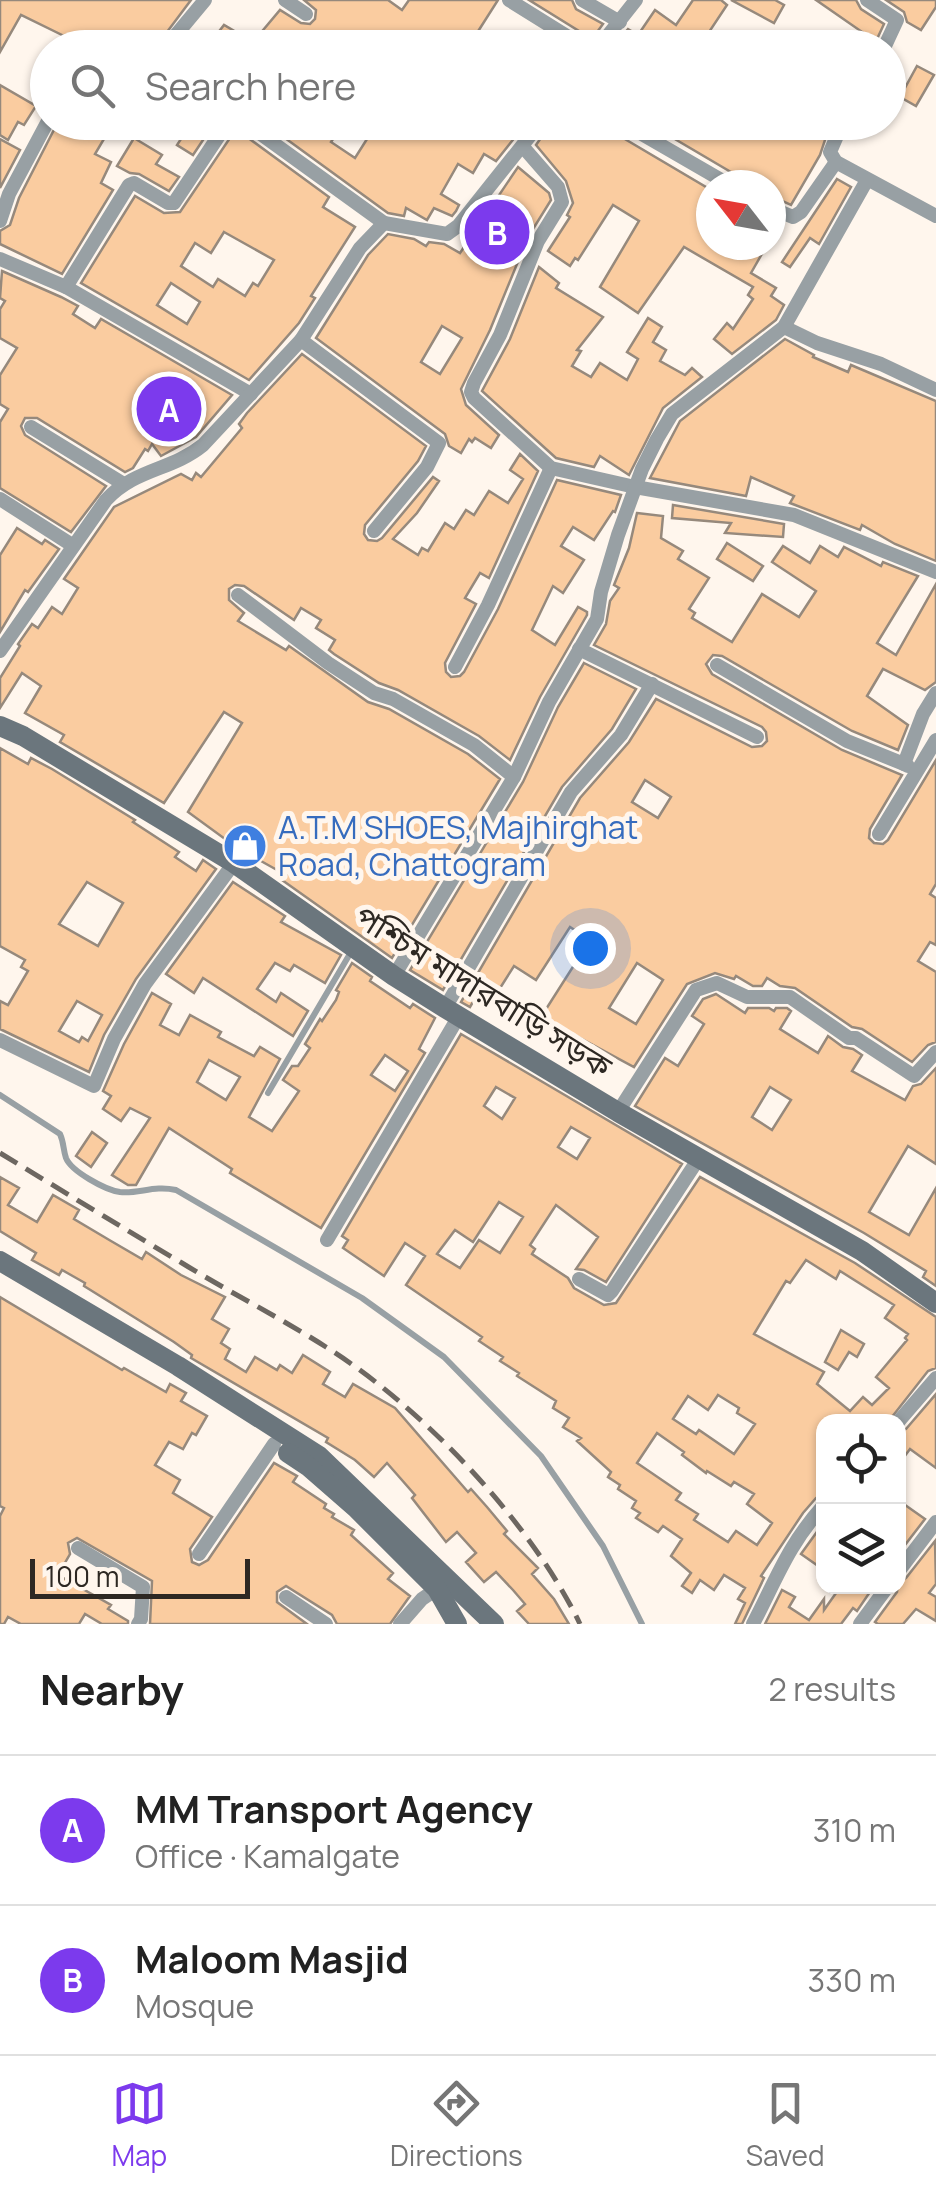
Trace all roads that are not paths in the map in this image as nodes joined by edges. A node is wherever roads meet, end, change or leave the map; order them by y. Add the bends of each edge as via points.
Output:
1 (206, 0) edge
2 (510, 0) edge
3 (582, 0) edge
4 (636, 0) edge
5 (867, 0) edge
6 (289, 1) edge
7 (306, 14) dead end
8 (620, 22) junction
9 (181, 30) edge
10 (558, 30) edge
11 (613, 30) edge
12 (892, 30) edge
13 (38, 140) edge
14 (216, 140) edge
15 (269, 140) edge
16 (529, 140) edge
17 (652, 140) edge
18 (835, 140) edge
19 (524, 148) junction
20 (836, 162) junction
21 (704, 170) edge
22 (868, 180) junction
23 (786, 216) edge
24 (936, 216) edge
25 (0, 221) edge
26 (384, 224) junction
27 (0, 259) edge
28 (66, 287) junction
29 (784, 327) junction
30 (300, 340) junction
31 (936, 390) edge
32 (251, 394) junction
33 (31, 427) dead end
34 (552, 468) junction
35 (122, 483) junction
36 (635, 488) junction
37 (0, 499) edge
38 (374, 531) dead end
39 (72, 544) junction
40 (936, 572) edge
41 (238, 595) dead end
42 (579, 649) junction
43 (0, 651) edge
44 (717, 664) dead end
45 (455, 667) dead end
46 (652, 684) junction
47 (936, 693) edge
48 (0, 726) edge
49 (757, 736) dead end
50 (936, 740) edge
51 (910, 768) junction
52 (514, 778) junction
53 (878, 834) dead end
54 (234, 863) junction
55 (353, 947) junction
56 (394, 976) junction
57 (452, 1012) junction
58 (0, 1040) edge
59 (936, 1052) edge
60 (268, 1093) dead end
61 (0, 1095) edge
62 (618, 1112) junction
63 (699, 1158) junction
64 (327, 1240) dead end
65 (0, 1262) edge
66 (0, 1278) edge
67 (579, 1279) dead end
68 (936, 1304) edge
69 (936, 1378) edge
70 (905, 1414) edge
71 (260, 1425) junction
72 (274, 1444) junction
73 (816, 1514) edge
74 (936, 1522) edge
75 (78, 1548) dead end
76 (200, 1554) dead end
77 (906, 1561) edge
78 (443, 1585) junction
79 (882, 1594) edge
80 (286, 1597) dead end
81 (138, 1624) edge
82 (326, 1624) edge
83 (400, 1624) edge
84 (457, 1624) edge
85 (494, 1624) edge
86 (642, 1624) edge
87 (753, 1624) edge
88 (860, 1624) edge

1 - 9 street
2 - 10 street
3 - 8 street
4 - 8 street
5 - 12 street via 897,20
6 - 7 street
8 - 11 street
13 - 25 street
14 - 28 street via 174,203 129,185
15 - 26 street
16 - 19 street
17 - 21 street
18 - 20 street via 830,152
19 - 26 street via 446,234
19 - 34 street via 558,187 562,202 470,392
20 - 22 street
20 - 23 street via 801,212
22 - 24 street
22 - 29 street
26 - 30 street via 360,248
27 - 28 street
28 - 32 street
29 - 31 street
29 - 36 street via 672,414
30 - 32 street
30 - 38 street via 439,443
32 - 35 street via 189,457
33 - 35 street
34 - 36 street
34 - 45 street
35 - 39 street
36 - 40 street via 794,515
36 - 42 street via 597,619
37 - 39 street
39 - 43 street
41 - 52 street via 328,663 474,746
42 - 46 street
42 - 52 street
44 - 51 street via 847,742
46 - 49 street
46 - 57 street via 621,735 570,792
47 - 51 street via 922,714
48 - 54 main road, পশ্চিম মাদারবাড়ি সড়ক
50 - 51 street
51 - 53 street
52 - 56 street
54 - 55 main road, পশ্চিম মাদারবাড়ি সড়ক
54 - 58 street via 145,984 94,1086
55 - 56 main road, পশ্চিম মাদারবাড়ি সড়ক
55 - 60 lane
56 - 57 main road, পশ্চিম মাদারবাড়ি সড়ক
57 - 62 main road, পশ্চিম মাদারবাড়ি সড়ক
57 - 64 street
59 - 62 street via 914,1076 790,998 748,997 704,984
61 - 86 lane via 60,1134 73,1168 113,1191 176,1190 362,1298 444,1357 541,1456 603,1546
62 - 63 main road, পশ্চিম মাদারবাড়ি সড়ক
63 - 67 street via 612,1292
63 - 68 main road, পশ্চিম মাদারবাড়ি সড়ক via 862,1251
65 - 71 main road via 178,1366
66 - 71 main road
69 - 70 street
71 - 72 main road
71 - 78 main road via 319,1456
72 - 76 street
72 - 78 main road
73 - 87 street via 798,1534
74 - 77 street
75 - 81 street via 143,1587
78 - 83 street
78 - 84 main road
78 - 85 main road
79 - 88 street
80 - 82 street

